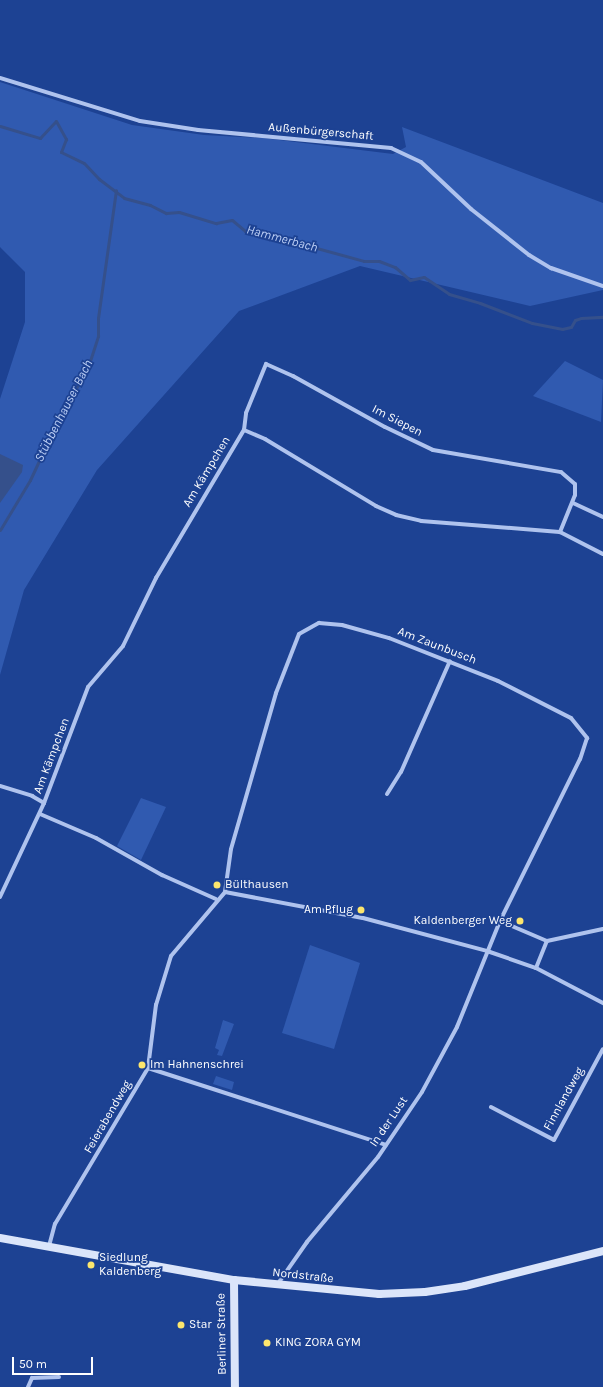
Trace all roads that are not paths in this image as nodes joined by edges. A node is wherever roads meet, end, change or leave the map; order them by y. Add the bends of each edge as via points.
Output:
1 (0, 78) edge
2 (603, 286) edge
3 (244, 430) junction
4 (573, 503) junction
5 (603, 517) edge
6 (560, 532) junction
7 (603, 554) edge
8 (450, 661) junction
9 (0, 786) edge
10 (387, 794) dead end
11 (44, 803) junction
12 (40, 814) junction
13 (225, 892) junction
14 (0, 896) edge
15 (216, 899) junction
16 (500, 920) junction
17 (603, 929) edge
18 (547, 940) junction
19 (487, 951) junction
20 (536, 968) junction
21 (603, 1003) edge
22 (603, 1049) edge
23 (148, 1068) junction
24 (491, 1107) dead end
25 (386, 1145) junction
26 (0, 1238) edge
27 (49, 1246) junction
28 (603, 1251) edge
29 (234, 1280) junction
30 (277, 1285) junction
31 (59, 1377) dead end
32 (28, 1387) edge
33 (235, 1387) edge

1 - 2 street, Außenbürgerschaft via 140,121 198,130 391,148 421,162 472,210 529,255 551,268
3 - 4 street, Im Siepen via 246,413 266,364 433,450 561,472 575,484
3 - 6 street, Am Kämpchen via 265,439 376,506 396,515 421,521
3 - 11 street, Am Kämpchen via 156,578 123,646 88,687
4 - 5 street
4 - 6 street, Im Siepen
6 - 7 street, Am Kämpchen
8 - 10 street via 401,772
8 - 13 street, Am Zaunbusch via 389,638 342,625 319,622 298,634 276,693 233,842
8 - 16 street, Am Zaunbusch via 498,681 571,718 587,738 580,759
9 - 11 street via 32,796
11 - 12 street, Am Kämpchen
12 - 14 street, Am Kämpchen
12 - 15 street via 96,838 162,875
13 - 15 street, Feierabendweg
13 - 19 street via 364,918
15 - 23 street, Feierabendweg via 171,956 156,1005
16 - 18 street
16 - 19 street, Am Zaunbusch
17 - 18 street
18 - 20 street
19 - 20 street
19 - 25 street, In der Lust via 457,1027 422,1092
20 - 21 street
22 - 24 street, Finnlandweg via 554,1140
23 - 25 street
23 - 27 street, Feierabendweg via 55,1224
25 - 30 street, In der Lust via 307,1242
26 - 27 main road, Nordstraße
27 - 29 main road, Nordstraße
28 - 30 main road, Nordstraße via 493,1280 425,1292 379,1294
29 - 30 main road, Nordstraße
29 - 33 main road, Berliner Straße
31 - 32 street via 32,1378

